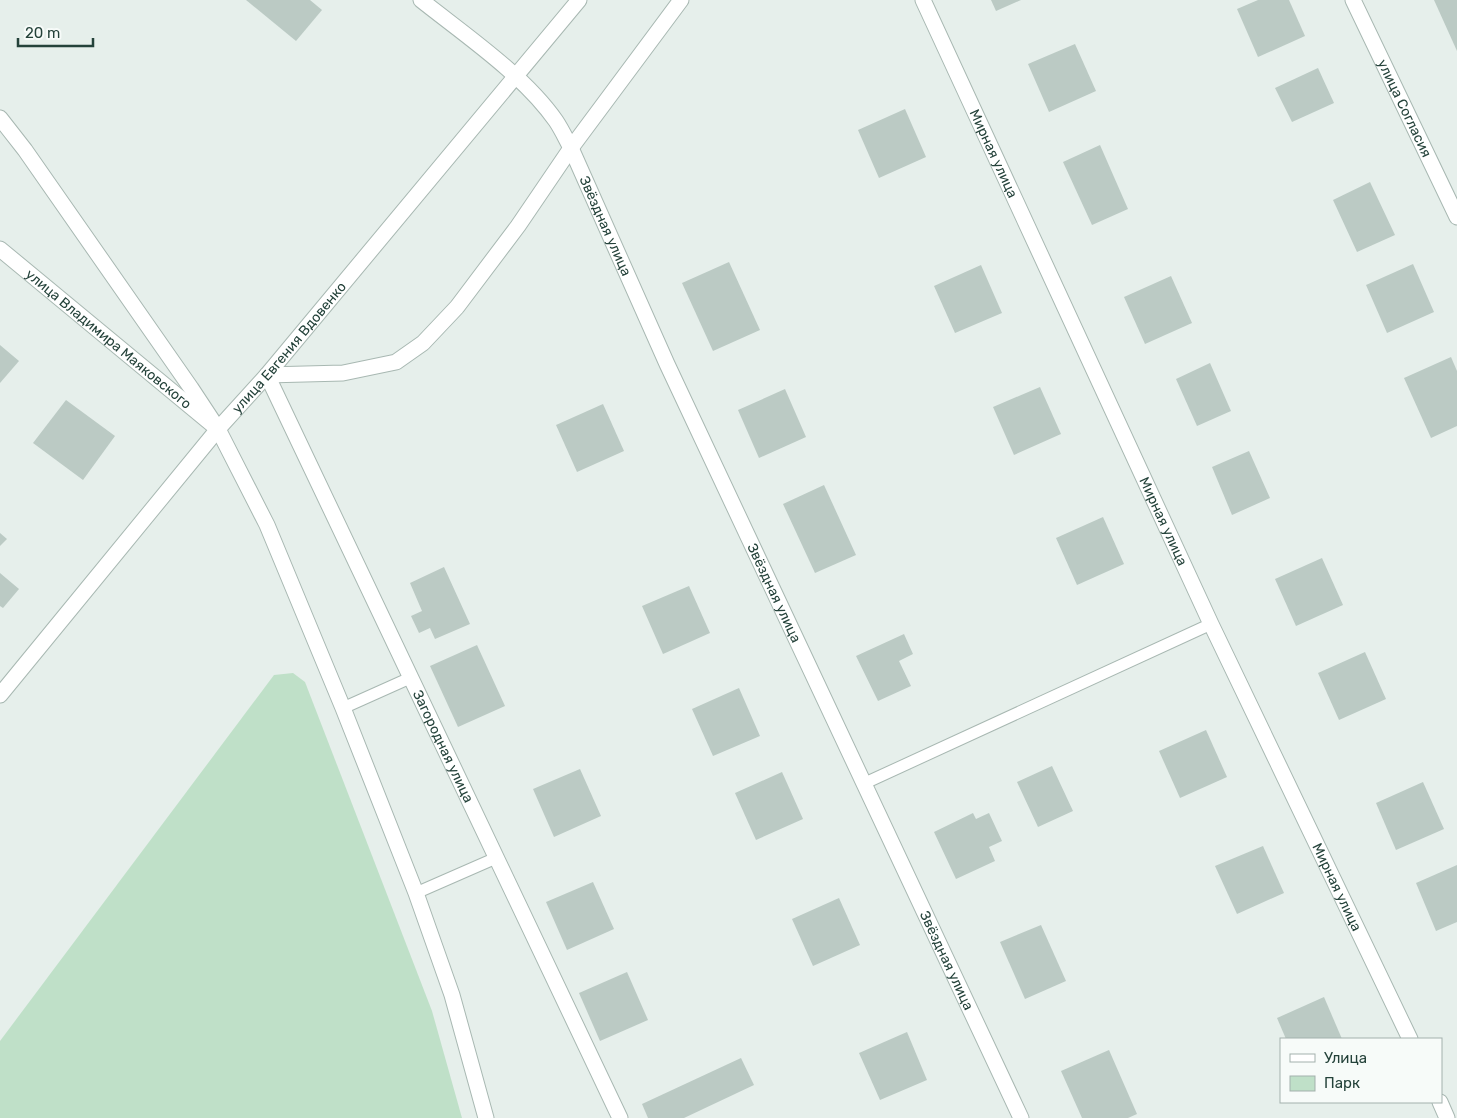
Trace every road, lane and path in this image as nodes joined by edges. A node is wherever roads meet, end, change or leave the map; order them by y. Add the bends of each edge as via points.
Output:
1 (421, 0) edge
2 (579, 0) edge
3 (681, 0) edge
4 (923, 0) edge
5 (1353, 0) edge
6 (516, 76) junction
7 (0, 118) edge
8 (571, 148) junction
9 (1457, 217) edge
10 (0, 249) edge
11 (268, 375) junction
12 (218, 429) junction
13 (1211, 624) junction
14 (410, 678) junction
15 (0, 695) edge
16 (343, 708) junction
17 (863, 784) junction
18 (496, 858) junction
19 (416, 893) junction
20 (1410, 1038) edge
21 (1440, 1103) edge
22 (486, 1118) edge
23 (620, 1118) edge
24 (1021, 1118) edge
25 (1447, 1118) edge

1 - 6 street, Звёздная улица
2 - 6 street, улица Евгения Вдовенко
3 - 8 street
4 - 13 street, Мирная улица
5 - 9 street, улица Согласия
6 - 8 street, Звёздная улица via 556,122
6 - 11 street, улица Евгения Вдовенко
7 - 12 street
8 - 11 street via 458,307 422,343 396,362 343,373
8 - 17 street, Звёздная улица via 667,364
10 - 12 street, улица Владимира Маяковского
11 - 12 street, улица Евгения Вдовенко
11 - 14 street, Загородная улица
12 - 15 street, улица Евгения Вдовенко
12 - 16 street via 267,525
13 - 17 lane
13 - 20 street, Мирная улица
14 - 16 lane
14 - 18 street, Загородная улица
16 - 19 street
17 - 24 street, Звёздная улица
18 - 19 lane
18 - 23 street, Загородная улица
19 - 22 street via 452,995
21 - 25 street

